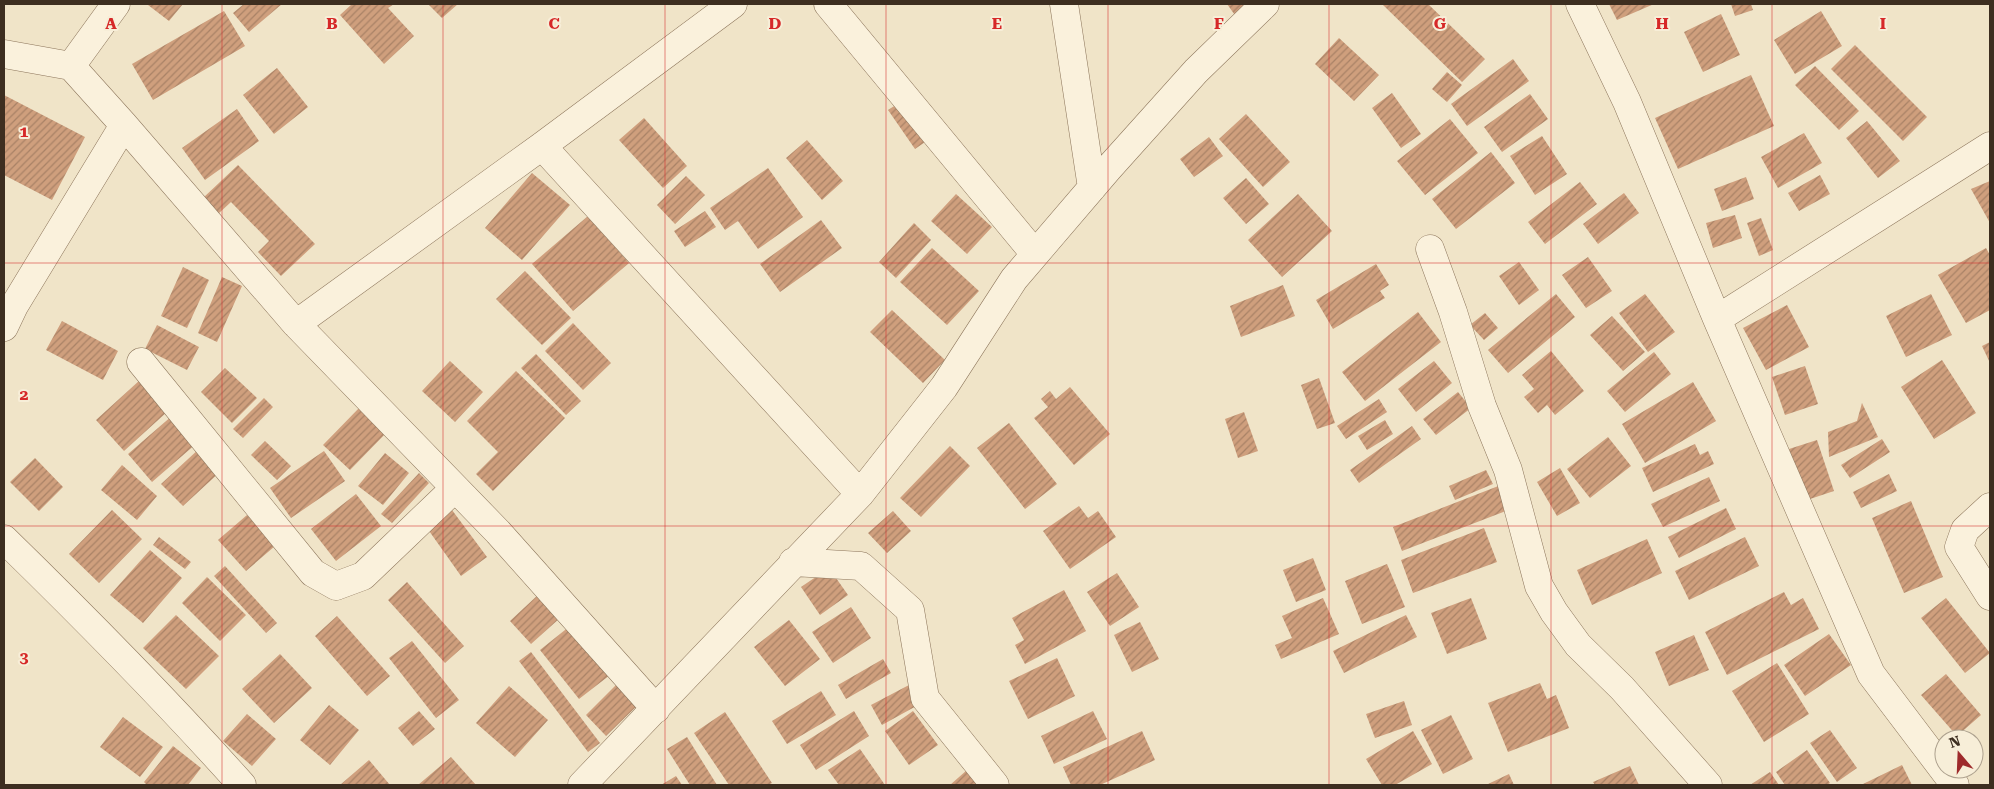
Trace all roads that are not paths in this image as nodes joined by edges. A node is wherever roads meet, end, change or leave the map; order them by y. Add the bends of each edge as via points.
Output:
1 (116, 4) edge
2 (733, 4) edge
3 (828, 4) edge
4 (1064, 4) edge
5 (1265, 4) edge
6 (1580, 4) edge
7 (4, 54) edge
8 (71, 66) junction
9 (124, 124) junction
10 (542, 146) junction
11 (1990, 146) edge
12 (1092, 188) junction
13 (1430, 249) dead end
14 (1035, 254) junction
15 (1717, 319) junction
16 (296, 324) junction
17 (4, 327) edge
18 (141, 362) dead end
19 (455, 488) junction
20 (860, 494) junction
21 (1990, 507) edge
22 (4, 539) edge
23 (793, 562) junction
24 (1990, 596) edge
25 (656, 709) junction
26 (242, 785) edge
27 (582, 785) edge
28 (995, 785) edge
29 (1708, 785) edge
30 (1955, 785) edge

1 - 8 street
2 - 10 street
3 - 14 street
4 - 12 street
5 - 12 street via 1196,71
6 - 15 street via 1627,102
7 - 8 street
8 - 9 street
9 - 16 street
9 - 17 street
10 - 16 street
10 - 20 street
11 - 15 street
12 - 14 street
13 - 29 street via 1482,406 1508,470 1539,586 1578,645 1622,688
14 - 20 street via 1014,278 944,387
15 - 30 street via 1872,674
16 - 19 street
18 - 19 street via 312,573 336,586 363,576
19 - 25 street
20 - 23 street
21 - 24 street via 1964,530 1959,547
22 - 26 street via 182,717
23 - 25 street
23 - 28 street via 862,566 910,610 925,698
25 - 27 street

